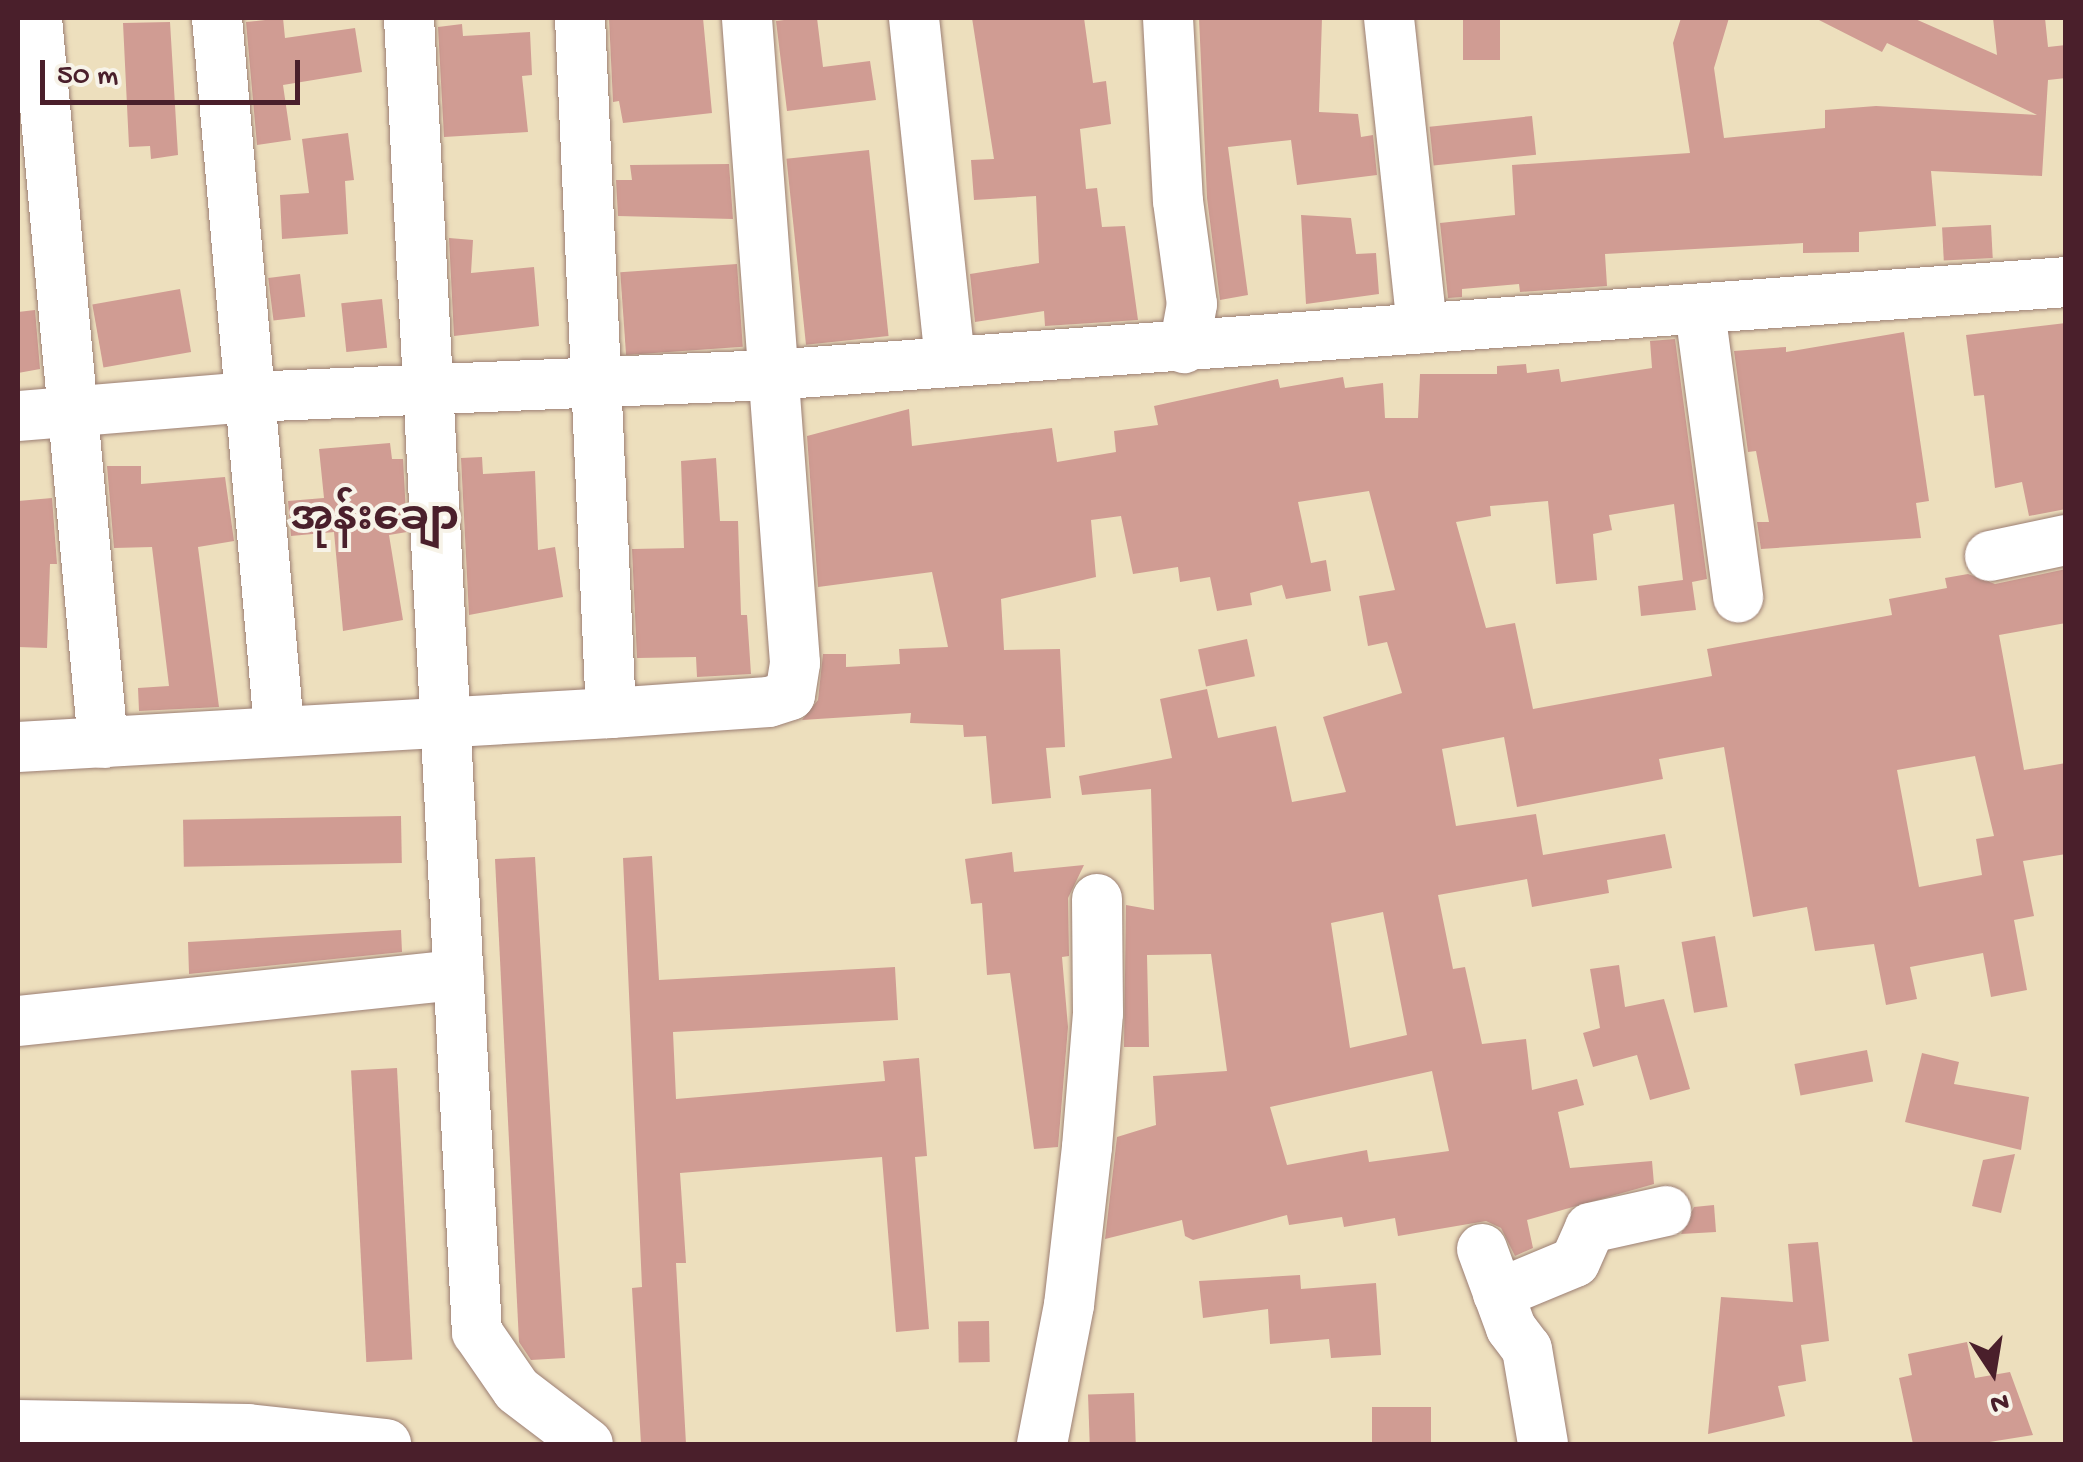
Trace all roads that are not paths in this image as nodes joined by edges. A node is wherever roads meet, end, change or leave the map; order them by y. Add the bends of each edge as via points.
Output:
1 (37, 18) edge
2 (217, 18) edge
3 (409, 18) edge
4 (580, 18) edge
5 (747, 18) edge
6 (914, 18) edge
7 (1168, 18) edge
8 (1388, 18) edge
9 (2066, 282) edge
10 (1700, 311) junction
11 (1422, 328) junction
12 (1184, 348) junction
13 (950, 362) junction
14 (770, 376) junction
15 (598, 379) junction
16 (424, 389) junction
17 (248, 397) junction
18 (72, 413) junction
19 (18, 416) edge
20 (2066, 540) edge
21 (1990, 556) dead end
22 (1738, 597) dead end
23 (610, 713) junction
24 (443, 725) junction
25 (279, 728) junction
26 (103, 742) junction
27 (18, 748) edge
28 (1097, 899) dead end
29 (459, 975) junction
30 (18, 1021) edge
31 (1666, 1211) dead end
32 (18, 1425) edge
33 (386, 1444) edge
34 (588, 1444) edge
35 (1042, 1444) edge
36 (1543, 1444) edge

1 - 18 street
2 - 17 street
3 - 16 street
4 - 15 street
5 - 14 street
6 - 13 street
7 - 12 street via 1178,201 1192,304
8 - 11 street
9 - 10 street
10 - 11 street
10 - 22 street
11 - 12 street
12 - 13 street
13 - 14 street
14 - 15 street
14 - 23 street via 794,663 790,694 769,702
15 - 16 street
15 - 23 street
16 - 17 street
16 - 24 street
17 - 18 street
17 - 25 street
18 - 19 street
18 - 26 street
20 - 21 street
23 - 24 street
24 - 25 street
24 - 29 street
25 - 26 street
26 - 27 street
28 - 35 street via 1098,1012 1087,1147 1069,1305
29 - 30 street
29 - 34 street via 477,1332 517,1390
31 - 36 street via 1590,1228 1574,1262 1490,1271 1527,1349
32 - 33 street via 248,1429

